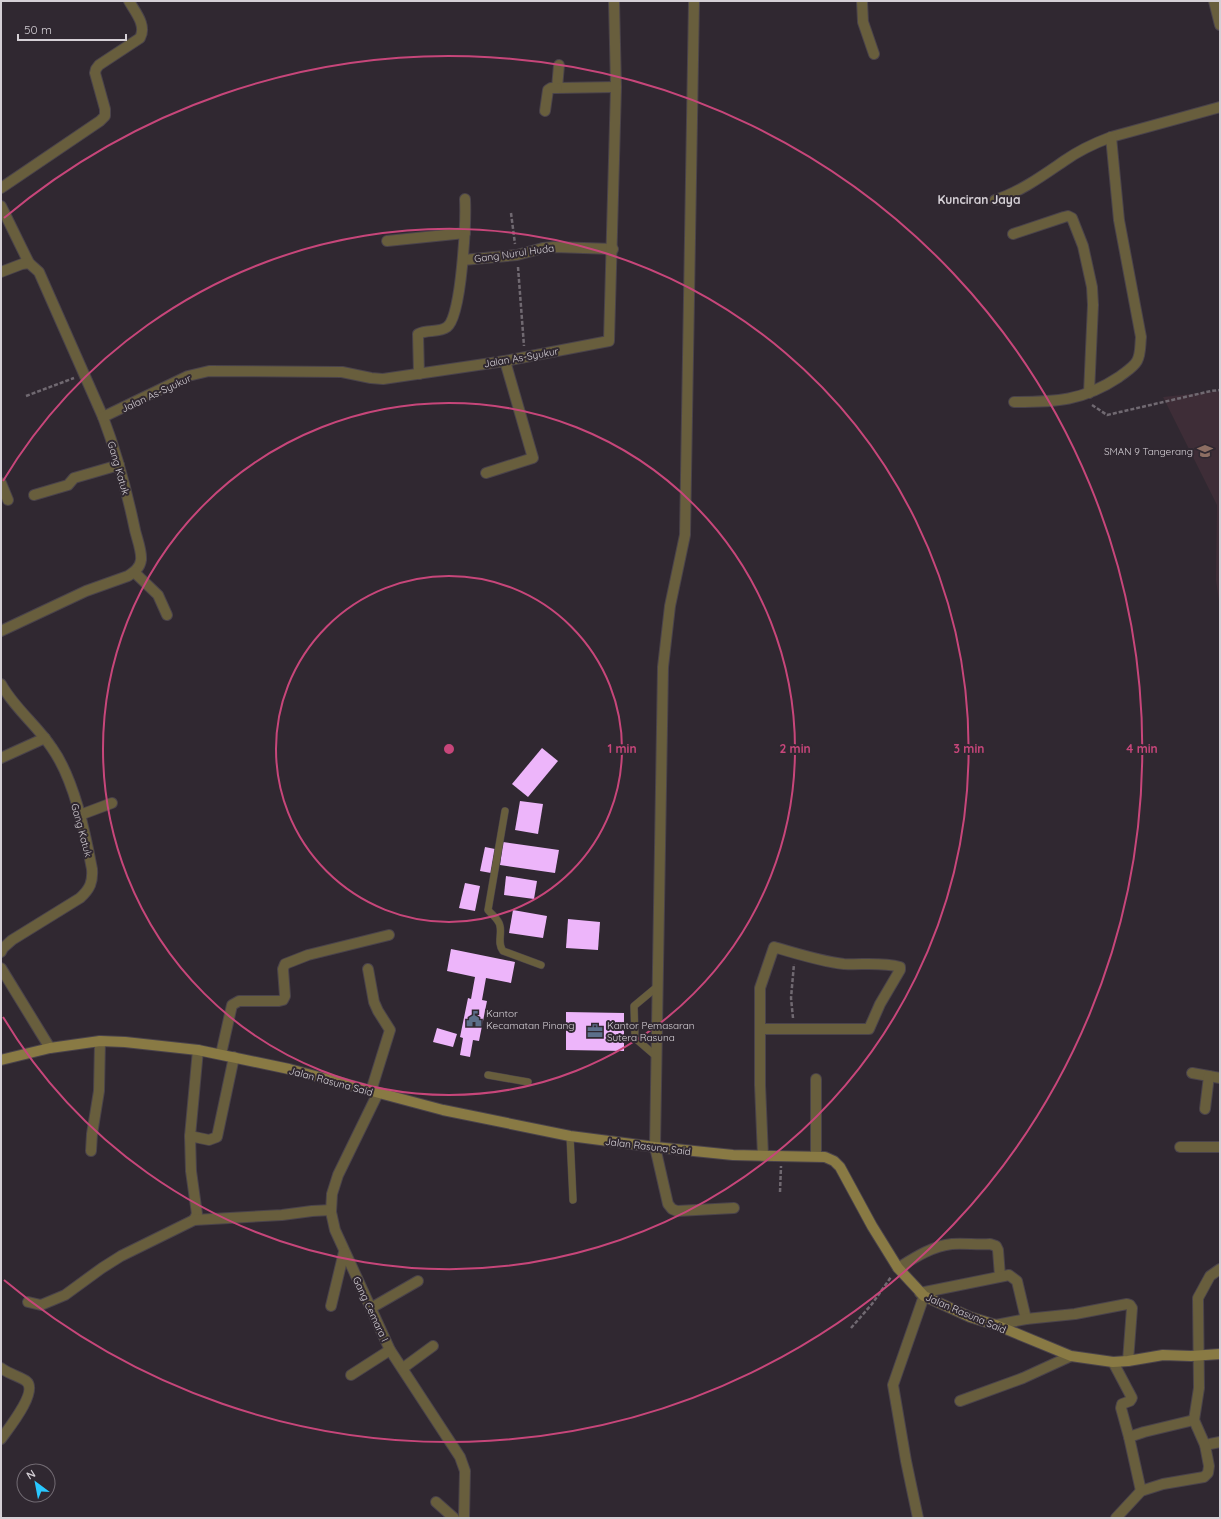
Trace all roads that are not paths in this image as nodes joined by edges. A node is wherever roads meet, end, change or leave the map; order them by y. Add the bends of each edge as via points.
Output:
1 (129, 1) edge
2 (614, 1) edge
3 (694, 1) edge
4 (862, 1) edge
5 (1214, 1) edge
6 (1220, 25) edge
7 (874, 54) dead end
8 (559, 65) dead end
9 (616, 87) junction
10 (557, 88) junction
11 (1220, 107) edge
12 (546, 111) dead end
13 (1111, 137) junction
14 (1, 188) edge
15 (465, 198) dead end
16 (994, 200) dead end
17 (1, 206) edge
18 (465, 233) junction
19 (1013, 234) dead end
20 (387, 242) dead end
21 (613, 249) junction
22 (463, 260) junction
23 (29, 263) junction
24 (1, 272) edge
25 (505, 361) junction
26 (419, 374) junction
27 (1089, 393) junction
28 (1014, 402) dead end
29 (104, 417) junction
30 (118, 465) junction
31 (486, 473) dead end
32 (1, 483) edge
33 (34, 495) dead end
34 (8, 500) dead end
35 (134, 572) junction
36 (166, 615) dead end
37 (1, 631) edge
38 (1, 684) edge
39 (45, 738) junction
40 (1, 758) edge
41 (112, 803) dead end
42 (506, 811) dead end
43 (80, 815) junction
44 (389, 935) dead end
45 (1, 952) edge
46 (541, 965) dead end
47 (1, 968) edge
48 (368, 969) dead end
49 (658, 986) junction
50 (760, 1029) junction
51 (100, 1041) junction
52 (50, 1048) junction
53 (198, 1050) junction
54 (220, 1054) junction
55 (234, 1057) junction
56 (657, 1057) junction
57 (1, 1060) edge
58 (1192, 1073) dead end
59 (488, 1075) dead end
60 (1209, 1076) junction
61 (1220, 1078) edge
62 (816, 1079) dead end
63 (528, 1082) dead end
64 (374, 1092) junction
65 (1205, 1109) dead end
66 (190, 1136) junction
67 (570, 1136) junction
68 (1180, 1146) dead end
69 (1220, 1147) edge
70 (655, 1148) junction
71 (90, 1151) dead end
72 (763, 1156) junction
73 (816, 1156) junction
74 (573, 1200) dead end
75 (734, 1208) dead end
76 (331, 1210) junction
77 (194, 1220) junction
78 (344, 1252) junction
79 (898, 1268) junction
80 (1220, 1269) edge
81 (1000, 1276) junction
82 (418, 1281) dead end
83 (922, 1294) junction
84 (28, 1302) dead end
85 (331, 1306) dead end
86 (371, 1308) junction
87 (1026, 1319) junction
88 (996, 1326) junction
89 (433, 1346) dead end
90 (390, 1350) junction
91 (1220, 1354) edge
92 (1199, 1355) junction
93 (1071, 1356) junction
94 (1128, 1361) junction
95 (1113, 1362) junction
96 (1, 1368) edge
97 (403, 1368) junction
98 (351, 1375) dead end
99 (960, 1401) dead end
100 (1194, 1420) junction
101 (1129, 1437) junction
102 (1, 1439) edge
103 (1220, 1442) edge
104 (1205, 1446) junction
105 (1141, 1491) junction
106 (436, 1502) dead end
107 (454, 1518) edge
108 (464, 1518) edge
109 (918, 1518) edge
110 (1116, 1518) edge

1 - 14 street via 143,26 143,33 140,38 96,68 105,116
2 - 9 street, Jalan As-Syukur
3 - 49 street via 685,535 670,606 663,667
4 - 7 street via 863,22
5 - 6 street
8 - 10 street
9 - 10 street
9 - 21 street, Jalan As-Syukur
10 - 12 street via 548,90
11 - 13 street
13 - 16 street via 1071,157 1011,195
13 - 27 street via 1119,220 1140,337 1140,355 1131,368 1109,384
15 - 18 street
17 - 23 street, Gang Katuk
18 - 20 street
18 - 22 street
19 - 27 street via 1064,217 1072,218 1083,246 1093,296
21 - 22 street, Gang Nurul Huda via 554,247 517,255
21 - 25 street, Jalan As-Syukur via 609,341
22 - 26 street via 454,318 448,326 440,330 418,334
23 - 24 street
23 - 29 street, Gang Katuk via 39,272
25 - 26 street, Jalan As-Syukur
25 - 31 street via 533,458
26 - 29 street, Jalan As-Syukur via 383,379 342,372 209,371 188,376
27 - 28 street via 1062,401
29 - 30 street, Gang Katuk
30 - 33 street via 74,478 68,485
30 - 35 street, Gang Katuk via 141,556
32 - 34 street
35 - 36 street via 158,595
35 - 37 street via 86,591
38 - 39 street, Gang Katuk
39 - 40 street
39 - 43 street, Gang Katuk via 61,761
41 - 43 street
42 - 46 lane via 488,910 499,922 500,945 503,951
43 - 45 street, Gang Katuk via 92,869 92,882 87,892 12,940
44 - 54 street via 308,955 285,964 283,1000 239,1001 232,1005
47 - 52 street
48 - 64 street, Gang Cemara I via 374,1002 390,1030
49 - 56 street
49 - 56 lane via 634,1006 635,1038
50 - 50 street via 760,988 774,947 843,964 900,968 869,1029
50 - 72 street
51 - 52 main road, Jalan Rasuna Said
51 - 53 main road, Jalan Rasuna Said
51 - 71 street via 100,1091
52 - 57 main road, Jalan Rasuna Said
53 - 54 main road, Jalan Rasuna Said
53 - 66 street
54 - 55 main road, Jalan Rasuna Said
55 - 64 main road, Jalan Rasuna Said
55 - 66 street via 217,1137 209,1140
56 - 70 street
58 - 60 street
59 - 63 lane
60 - 61 street
60 - 65 street
62 - 73 street
64 - 67 main road, Jalan Rasuna Said via 443,1110
64 - 76 street, Gang Cemara I via 338,1175 332,1194
66 - 77 street via 190,1171 197,1214
67 - 70 main road, Jalan Rasuna Said
67 - 74 lane
68 - 69 street
70 - 72 main road, Jalan Rasuna Said
70 - 75 street via 668,1204 672,1209 677,1211
72 - 73 main road, Jalan Rasuna Said
73 - 79 main road, Jalan Rasuna Said via 834,1161 840,1167
76 - 77 street
76 - 78 street, Gang Cemara I via 334,1230
77 - 84 street via 121,1256 65,1295 41,1305
78 - 85 street
78 - 86 street, Gang Cemara I
79 - 81 street via 940,1246 990,1244 998,1250
79 - 83 main road, Jalan Rasuna Said
80 - 92 street via 1210,1276 1198,1298
81 - 83 street
81 - 87 street via 1009,1275 1017,1280
82 - 86 street
83 - 88 main road, Jalan Rasuna Said via 970,1317
83 - 109 street via 893,1385
86 - 90 street, Gang Cemara I
87 - 88 street
87 - 94 street via 1130,1305 1132,1308
88 - 93 main road, Jalan Rasuna Said
89 - 97 street
90 - 97 street, Gang Cemara I
90 - 98 street
91 - 92 main road, Jalan Rasuna Said
92 - 94 main road, Jalan Rasuna Said via 1163,1355
92 - 100 street
93 - 95 main road, Jalan Rasuna Said
93 - 99 street via 1023,1378
94 - 95 main road, Jalan Rasuna Said
95 - 101 street via 1132,1398 1122,1404 1121,1408
96 - 102 street via 30,1386 26,1403
97 - 108 street, Gang Cemara I via 463,1464
100 - 101 street
100 - 104 street
101 - 105 street
103 - 104 street
104 - 105 street via 1209,1466 1204,1477 1163,1484
105 - 110 street
106 - 107 street

